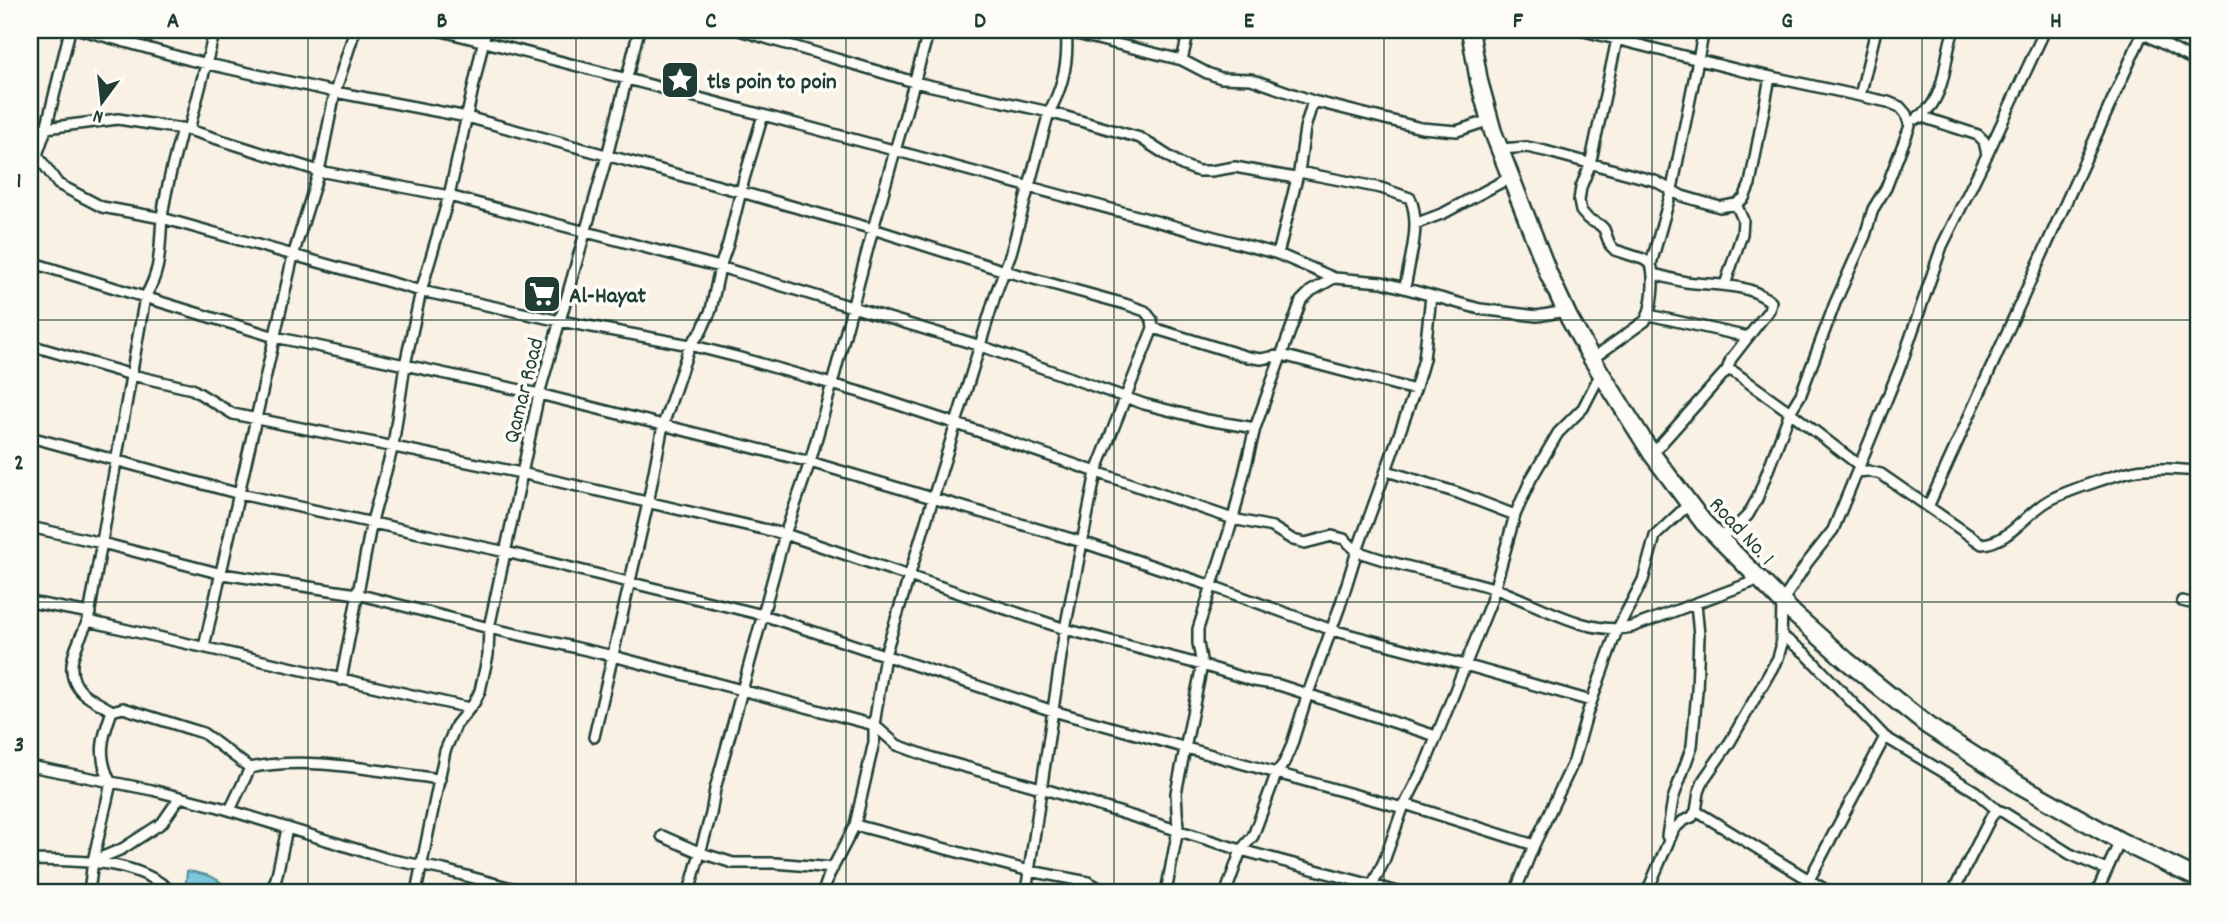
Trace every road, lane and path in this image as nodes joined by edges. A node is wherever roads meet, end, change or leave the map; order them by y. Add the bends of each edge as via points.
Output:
1 (70, 30) edge
2 (82, 30) edge
3 (215, 30) edge
4 (355, 30) edge
5 (438, 30) edge
6 (486, 30) edge
7 (639, 30) edge
8 (739, 30) edge
9 (929, 30) edge
10 (1064, 30) edge
11 (1189, 30) edge
12 (1470, 30) edge
13 (1580, 30) edge
14 (1704, 30) edge
15 (1876, 30) edge
16 (1954, 30) edge
17 (2045, 30) edge
18 (2141, 31) edge
19 (1618, 34) edge
20 (483, 41) junction
21 (1182, 60) junction
22 (1698, 60) junction
23 (2198, 61) edge
24 (208, 63) junction
25 (627, 77) junction
26 (1770, 77) junction
27 (914, 82) junction
28 (335, 92) junction
29 (1860, 96) junction
30 (1313, 101) junction
31 (1049, 113) junction
32 (763, 115) junction
33 (1919, 116) junction
34 (467, 117) junction
35 (1490, 120) junction
36 (1910, 126) junction
37 (46, 129) junction
38 (186, 129) junction
39 (30, 130) edge
40 (1501, 149) junction
41 (896, 150) junction
42 (37, 155) junction
43 (1987, 155) junction
44 (607, 156) junction
45 (1590, 165) junction
46 (319, 170) junction
47 (30, 175) edge
48 (1297, 175) junction
49 (1511, 177) junction
50 (1030, 188) junction
51 (1672, 189) junction
52 (741, 192) junction
53 (449, 196) junction
54 (1736, 204) junction
55 (162, 218) junction
56 (1415, 224) junction
57 (873, 229) junction
58 (585, 233) junction
59 (1278, 254) junction
60 (293, 256) junction
61 (30, 261) edge
62 (720, 267) junction
63 (1652, 269) junction
64 (1005, 271) junction
65 (1334, 278) junction
66 (1725, 285) junction
67 (1405, 288) junction
68 (421, 291) junction
69 (1431, 296) junction
70 (145, 297) junction
71 (853, 306) junction
72 (1566, 311) junction
73 (1649, 315) junction
74 (560, 321) junction
75 (1153, 328) junction
76 (275, 337) junction
77 (1748, 337) junction
78 (30, 345) edge
79 (690, 345) junction
80 (981, 346) junction
81 (1282, 355) junction
82 (405, 365) junction
83 (1596, 366) junction
84 (1727, 370) junction
85 (132, 375) junction
86 (832, 384) junction
87 (1415, 390) junction
88 (539, 394) junction
89 (1126, 397) junction
90 (1790, 412) junction
91 (257, 420) junction
92 (957, 424) junction
93 (663, 425) junction
94 (1255, 428) junction
95 (30, 437) edge
96 (393, 446) junction
97 (1652, 454) junction
98 (117, 460) junction
99 (810, 462) junction
100 (1858, 469) junction
101 (1096, 471) junction
102 (1387, 471) junction
103 (2199, 471) edge
104 (522, 473) junction
105 (240, 494) junction
106 (933, 499) junction
107 (648, 503) junction
108 (1689, 504) junction
109 (1928, 507) junction
110 (1515, 515) junction
111 (1233, 519) junction
112 (372, 521) junction
113 (30, 527) edge
114 (785, 534) junction
115 (1719, 538) junction
116 (1082, 542) junction
117 (102, 543) junction
118 (1357, 551) junction
119 (506, 552) junction
120 (222, 574) junction
121 (909, 575) junction
122 (1758, 580) junction
123 (630, 582) junction
124 (1212, 586) junction
125 (1494, 589) junction
126 (357, 594) junction
127 (2182, 601) dead end
128 (30, 602) edge
129 (1782, 602) junction
130 (1696, 604) junction
131 (2199, 606) edge
132 (763, 615) junction
133 (89, 617) junction
134 (489, 628) junction
135 (1065, 629) junction
136 (1332, 630) junction
137 (1617, 631) junction
138 (1781, 635) junction
139 (204, 647) junction
140 (885, 655) junction
141 (613, 656) junction
142 (1202, 665) junction
143 (1465, 665) junction
144 (341, 680) junction
145 (742, 691) junction
146 (1307, 696) junction
147 (1591, 701) junction
148 (469, 708) junction
149 (112, 711) junction
150 (1053, 711) junction
151 (873, 725) junction
152 (1436, 736) junction
153 (594, 737) dead end
154 (1885, 737) junction
155 (1185, 747) junction
156 (30, 766) edge
157 (250, 768) junction
158 (1277, 772) junction
159 (440, 779) junction
160 (111, 783) junction
161 (1041, 788) junction
162 (180, 797) junction
163 (1404, 806) junction
164 (230, 810) junction
165 (1997, 810) junction
166 (1696, 811) junction
167 (855, 825) junction
168 (287, 829) junction
169 (1178, 829) junction
170 (662, 836) dead end
171 (2120, 841) junction
172 (1534, 845) junction
173 (1241, 850) junction
174 (1665, 852) junction
175 (701, 853) junction
176 (30, 860) edge
177 (93, 861) junction
178 (421, 866) junction
179 (833, 869) junction
180 (2107, 870) junction
181 (1030, 871) junction
182 (2199, 879) edge
183 (1809, 880) junction
184 (1371, 889) edge
185 (89, 892) edge
186 (172, 892) edge
187 (270, 892) edge
188 (416, 892) edge
189 (526, 892) edge
190 (689, 892) edge
191 (823, 892) edge
192 (1026, 892) edge
193 (1107, 892) edge
194 (1166, 892) edge
195 (1226, 892) edge
196 (1398, 892) edge
197 (1516, 892) edge
198 (1647, 892) edge
199 (1829, 892) edge
200 (1953, 892) edge
201 (2097, 892) edge

1 - 37 street
2 - 24 street
3 - 24 street
4 - 28 street
5 - 20 street
6 - 20 street
7 - 25 street, Qamar Road
8 - 27 street
9 - 27 street
10 - 21 street
10 - 31 street via 1069,42 1067,60
11 - 21 street
12 - 35 highway, Road No. 1
13 - 19 street
14 - 22 street
15 - 29 street
16 - 33 street via 1933,103
17 - 43 street
18 - 23 street
18 - 109 street
19 - 22 street
19 - 45 street
20 - 25 street
20 - 34 street
21 - 30 street via 1221,78 1251,79
22 - 26 street
22 - 51 street
24 - 28 street
24 - 38 street
25 - 32 street
25 - 44 street, Qamar Road
26 - 29 street
26 - 54 street via 1751,184
27 - 31 street
27 - 41 street
28 - 34 street
28 - 46 street
29 - 36 street via 1900,107
30 - 35 street via 1421,128 1457,131
30 - 48 street
31 - 48 street via 1140,138 1198,171 1235,167
31 - 50 street
32 - 41 street
32 - 52 street
33 - 36 street
33 - 43 street via 1978,135
34 - 44 street
34 - 53 street
35 - 40 highway, Road No. 1
36 - 90 street
37 - 38 street via 118,120
37 - 39 street
37 - 42 street
38 - 46 street
38 - 55 street
40 - 45 street via 1536,149
40 - 49 highway, Road No. 1
41 - 50 street
41 - 57 street
42 - 47 street
42 - 55 street via 58,184 81,197 102,207
43 - 100 street via 1942,246
44 - 52 street
44 - 58 street, Qamar Road
45 - 51 street
45 - 63 street via 1581,187 1581,211 1604,229 1615,250 1643,259
46 - 53 street
46 - 60 street
48 - 56 street via 1401,193 1410,198
48 - 59 street
49 - 56 street
49 - 72 highway, Road No. 1
50 - 59 street
50 - 64 street
51 - 54 street via 1720,207
51 - 63 street
52 - 57 street
52 - 62 street
53 - 58 street
53 - 68 street
54 - 66 street via 1743,220 1742,234
55 - 60 street
55 - 70 street via 159,265
56 - 67 street
57 - 64 street
57 - 71 street
58 - 62 street
58 - 74 street, Qamar Road
59 - 65 street
60 - 68 street
60 - 76 street
61 - 70 street
62 - 71 street
62 - 79 street via 708,319
63 - 66 street via 1689,282
63 - 73 street
64 - 75 street via 1145,311
64 - 80 street
65 - 67 street
65 - 81 street via 1301,301
66 - 77 street via 1757,293 1771,302
67 - 69 street
68 - 74 street
68 - 82 street
69 - 72 street via 1525,316
69 - 87 street via 1424,359
70 - 76 street
70 - 85 street
71 - 80 street
71 - 86 street
72 - 83 highway, Road No. 1
73 - 77 street
73 - 83 street
74 - 79 street
74 - 88 street, Qamar Road
75 - 81 street via 1248,357
75 - 89 street
76 - 82 street
76 - 91 street
77 - 84 street
78 - 85 street
79 - 86 street
79 - 93 street
80 - 89 street
80 - 92 street
81 - 87 street
81 - 94 street
82 - 88 street
82 - 96 street
83 - 97 highway, Road No. 1
83 - 110 street via 1583,408 1558,433
84 - 90 street
84 - 97 street
85 - 91 street via 192,389 233,414
85 - 98 street
86 - 92 street
86 - 99 street
87 - 102 street
88 - 93 street
88 - 104 street, Qamar Road
89 - 94 street
89 - 101 street
90 - 100 street
90 - 115 street via 1757,499 1738,525
91 - 96 street
91 - 105 street
92 - 101 street
92 - 106 street
93 - 99 street
93 - 107 street
94 - 111 street
95 - 98 street
96 - 104 street
96 - 112 street
97 - 108 highway, Road No. 1
98 - 105 street
98 - 117 street
99 - 106 street
99 - 114 street
100 - 109 street via 1881,474
100 - 129 street via 1833,530
101 - 111 street
101 - 116 street
102 - 110 street
102 - 118 street
103 - 109 street via 2142,469 2067,492 1987,544 1974,540
104 - 107 street
104 - 119 street, Qamar Road
105 - 112 street
105 - 120 street
106 - 116 street
106 - 121 street
107 - 114 street
107 - 123 street
108 - 115 highway, Road No. 1
108 - 137 street via 1655,536 1643,580
110 - 125 street
111 - 118 street via 1272,527 1305,543 1332,536
111 - 124 street
112 - 119 street
112 - 126 street
113 - 117 street
114 - 121 street
114 - 132 street
115 - 122 highway, Road No. 1
116 - 124 street
116 - 135 street
117 - 120 street
117 - 133 street
118 - 125 street
118 - 136 street
119 - 123 street
119 - 134 street, Qamar Road
120 - 126 street
120 - 139 street
121 - 135 street
121 - 140 street
122 - 129 highway, Road No. 1
122 - 130 street
123 - 132 street
123 - 141 street
124 - 136 street
124 - 142 street via 1198,629
125 - 137 street
125 - 143 street
126 - 134 street
126 - 144 street
127 - 131 street
128 - 133 street
129 - 138 street
129 - 171 highway, Road No. 1 via 1928,726
130 - 137 street
130 - 174 street via 1698,691 1692,746 1673,799
132 - 140 street
132 - 145 street
133 - 139 street
133 - 149 street via 77,644 72,674 83,693
134 - 141 street
134 - 148 street, Qamar Road via 480,691
135 - 142 street
135 - 150 street
136 - 143 street
136 - 146 street
137 - 147 street
138 - 154 street via 1805,653
138 - 166 street via 1778,658 1704,779
139 - 144 street
140 - 150 street
140 - 151 street
141 - 145 street
141 - 153 street
142 - 146 street
142 - 155 street
143 - 147 street
143 - 152 street
144 - 148 street
145 - 151 street
145 - 175 street
146 - 152 street
146 - 158 street via 1291,747
147 - 172 street via 1574,761
148 - 159 street, Qamar Road via 445,751
149 - 157 street via 123,708 204,733
149 - 160 street via 102,740 103,769
150 - 155 street
150 - 161 street
151 - 161 street via 908,750
151 - 167 street via 874,742
152 - 163 street
154 - 165 street via 1975,791
154 - 183 street
155 - 158 street
155 - 169 street via 1176,793
156 - 160 street
157 - 159 street via 303,762
157 - 164 street
158 - 163 street
158 - 173 street via 1253,836
159 - 178 street, Qamar Road
160 - 162 street
160 - 177 street
161 - 169 street
161 - 181 street
162 - 164 street
162 - 177 street via 162,823
163 - 172 street
163 - 184 street
164 - 168 street
165 - 180 street via 2070,854
165 - 200 street
166 - 174 street via 1674,829
166 - 183 street
167 - 179 street
167 - 181 street
168 - 178 street
168 - 187 street
169 - 173 street
169 - 194 street
170 - 175 street
171 - 180 street
171 - 182 highway, Road No. 1
172 - 197 street
173 - 184 street
173 - 195 street
174 - 198 street
175 - 179 street via 733,863
175 - 190 street
176 - 177 street
177 - 185 street
177 - 186 street via 141,873 161,881
178 - 188 street, Qamar Road
178 - 189 street
179 - 191 street
180 - 201 street
181 - 192 street
181 - 193 street via 1088,882
183 - 199 street
184 - 196 street

